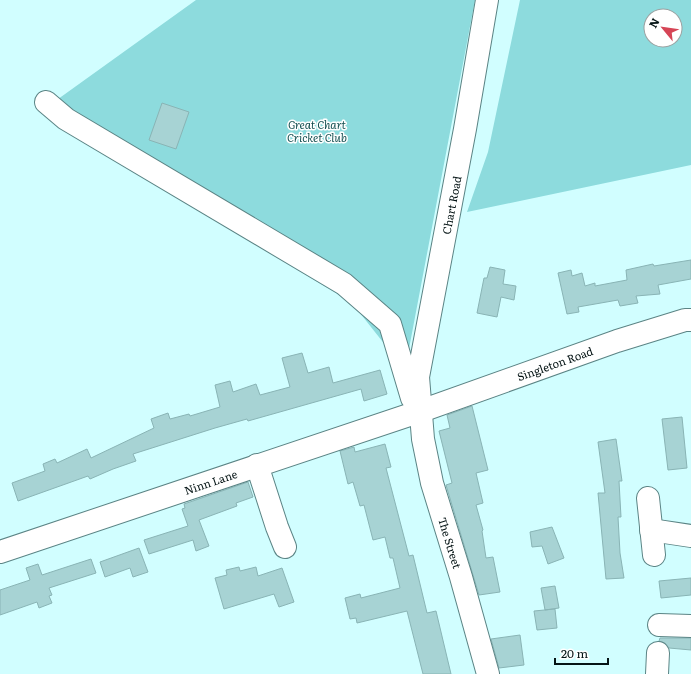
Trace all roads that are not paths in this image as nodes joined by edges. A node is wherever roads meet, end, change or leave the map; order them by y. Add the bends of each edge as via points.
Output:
1 (487, 0) edge
2 (46, 102) dead end
3 (691, 320) edge
4 (421, 411) junction
5 (258, 465) junction
6 (648, 498) dead end
7 (651, 530) junction
8 (691, 536) edge
9 (285, 548) dead end
10 (0, 552) edge
11 (654, 555) dead end
12 (659, 624) dead end
13 (691, 626) edge
14 (488, 674) edge

1 - 4 street, Chart Road via 418,377
2 - 4 street via 66,119 344,284 390,324 413,401
3 - 4 street, Singleton Road via 617,341
4 - 5 street, Ninn Lane
4 - 14 street, The Street via 423,439 432,483
5 - 9 street
5 - 10 street, Ninn Lane
6 - 7 street
7 - 8 street
7 - 11 street
12 - 13 street

